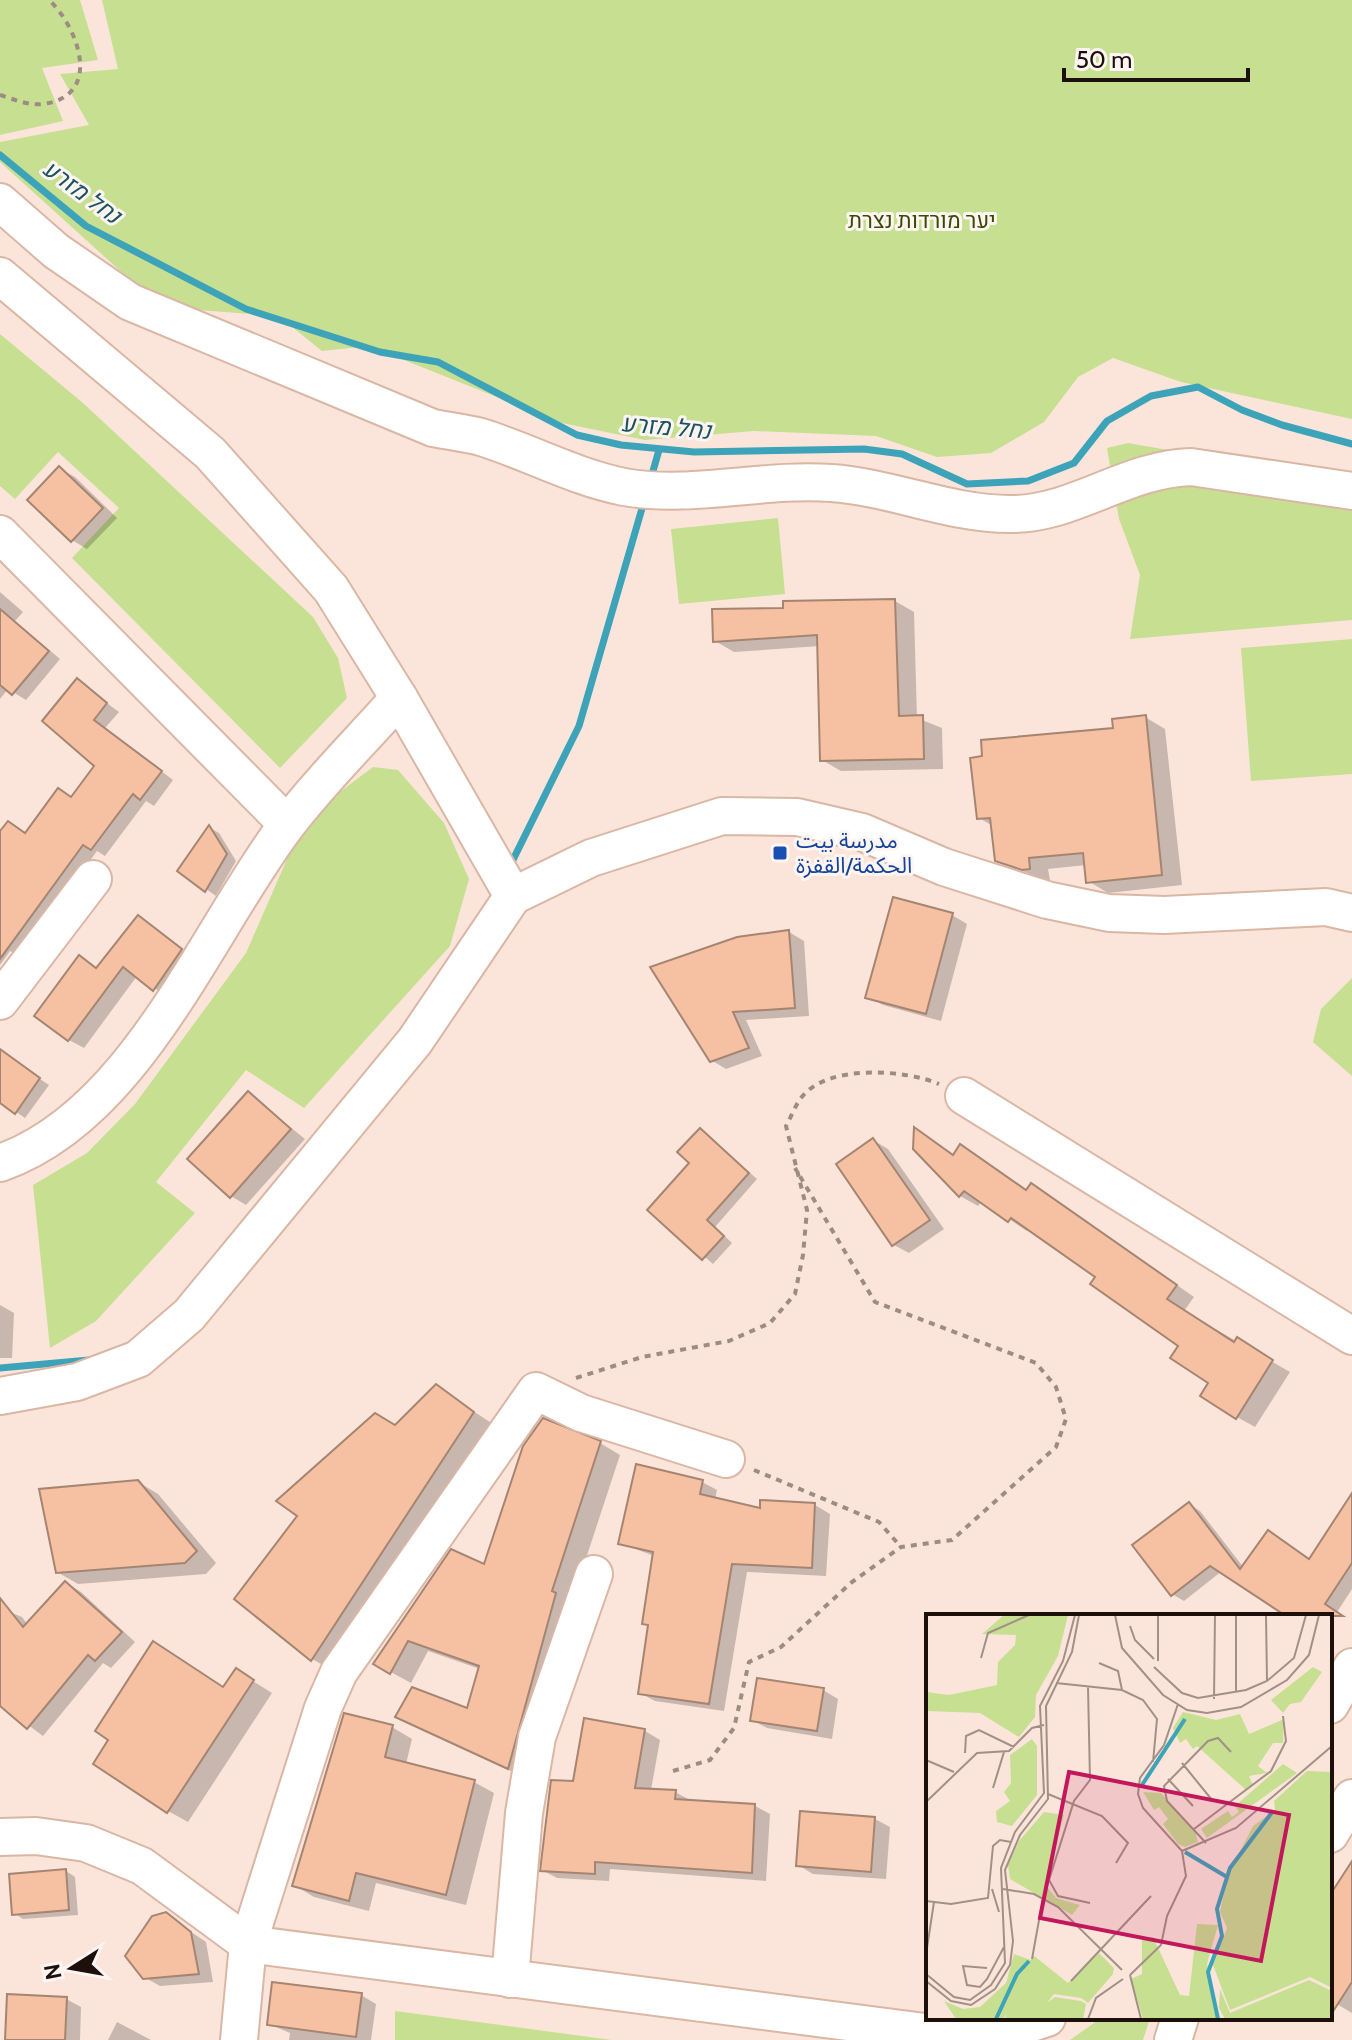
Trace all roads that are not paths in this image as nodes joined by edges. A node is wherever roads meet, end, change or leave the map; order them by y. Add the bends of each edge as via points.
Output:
1 (0, 202) edge
2 (0, 276) edge
3 (1352, 491) edge
4 (0, 534) edge
5 (399, 698) junction
6 (287, 824) junction
7 (93, 879) dead end
8 (513, 896) junction
9 (1352, 913) edge
10 (0, 1001) edge
11 (964, 1096) road end
12 (0, 1163) edge
13 (1352, 1336) edge
14 (0, 1396) edge
15 (726, 1459) road end
16 (594, 1574) dead end
17 (1352, 1798) edge
18 (1332, 1831) edge
19 (0, 1837) edge
20 (248, 1944) junction
21 (510, 1979) junction
22 (1041, 2020) edge
23 (1179, 2020) edge
24 (239, 2040) edge
25 (1173, 2040) edge

1 - 3 street via 56,251 130,302 433,428 480,437 627,487 836,483 944,507 1011,515 1060,506 1165,468 1191,467
2 - 5 street via 210,453 331,589
4 - 6 street
5 - 6 street
5 - 8 street
6 - 12 street via 143,1048 86,1112 37,1147
7 - 10 street
8 - 9 street via 591,858 722,816 797,817 862,832 944,867 1047,900 1109,913 1326,907
8 - 14 street via 415,1041 189,1315 138,1359 77,1382
11 - 13 street
15 - 20 street via 581,1413 536,1391 339,1672
16 - 21 street via 537,1737 524,1813
17 - 18 street
19 - 20 street via 86,1843 142,1866
20 - 21 street
20 - 24 street
21 - 22 street via 925,2032 1001,2033
23 - 25 street

